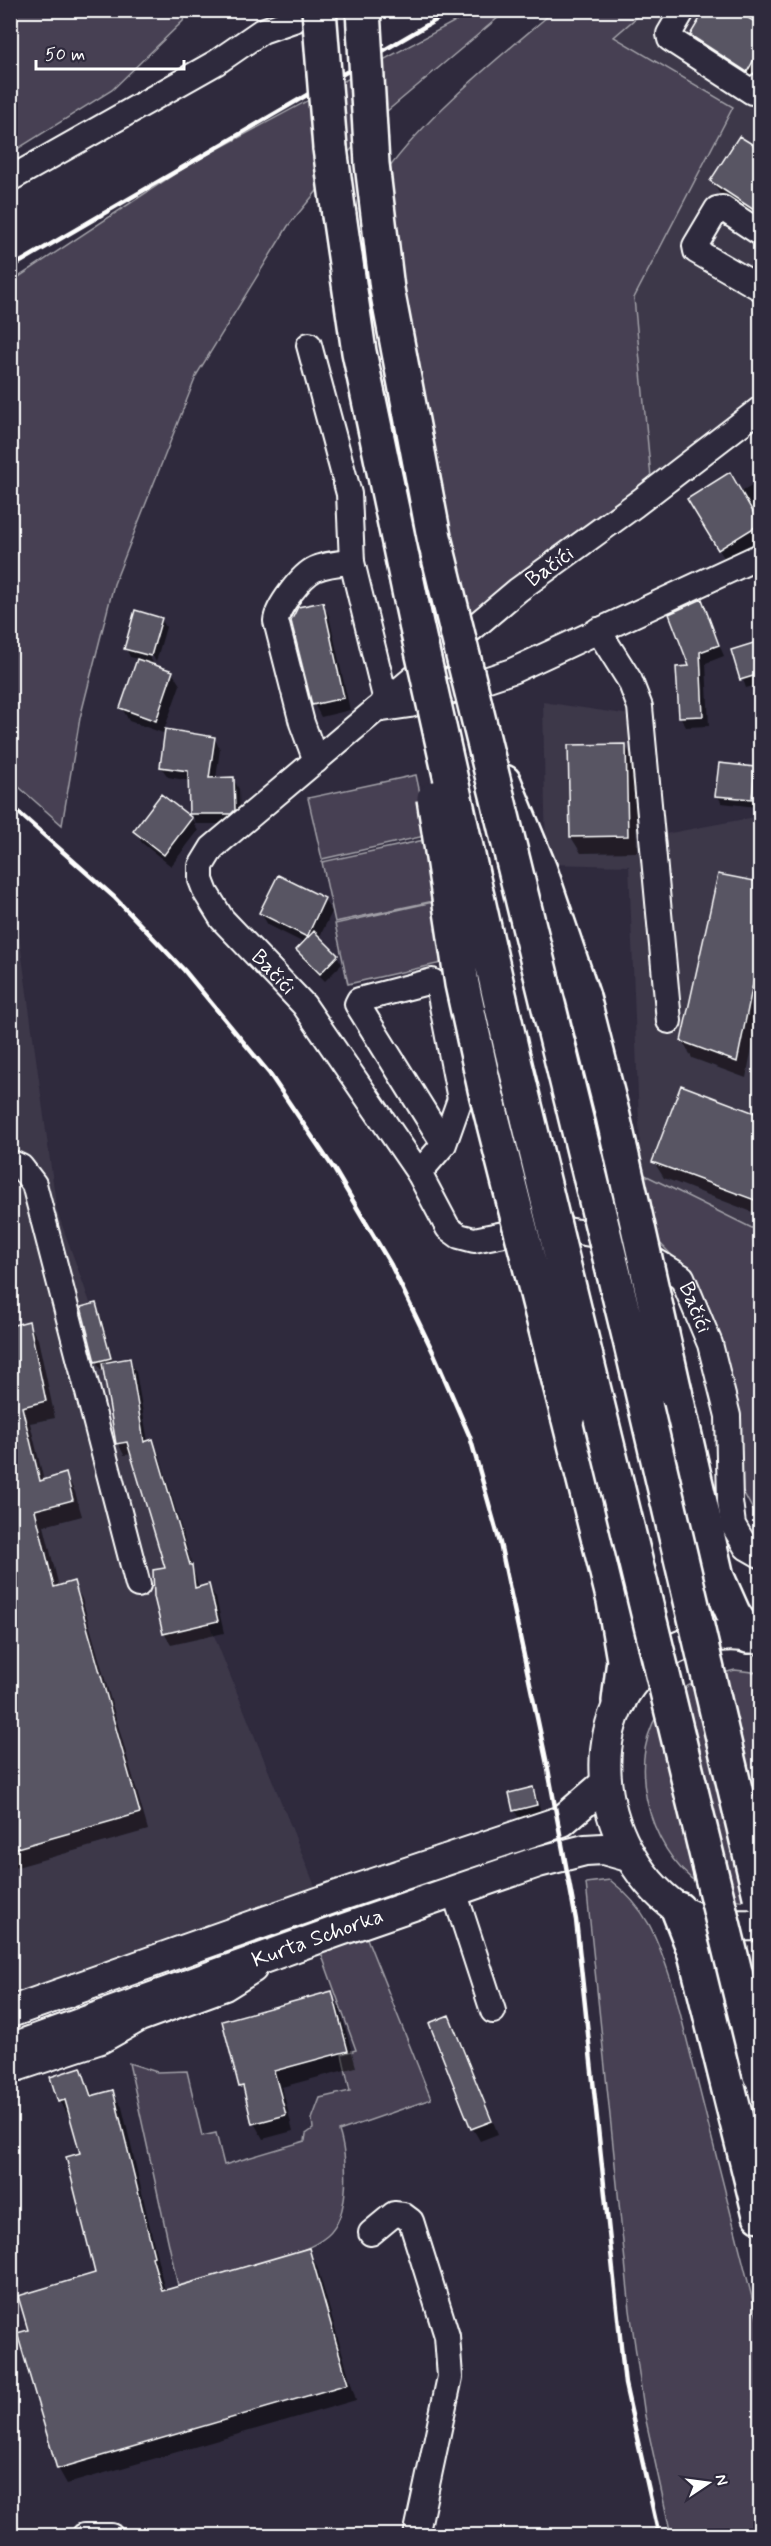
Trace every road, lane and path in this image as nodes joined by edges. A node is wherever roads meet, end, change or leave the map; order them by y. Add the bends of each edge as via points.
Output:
1 (321, 10) edge
2 (363, 10) edge
3 (683, 10) edge
4 (258, 21) edge
5 (760, 85) edge
6 (10, 179) edge
7 (339, 214) junction
8 (760, 233) edge
9 (760, 288) edge
10 (309, 345) dead end
11 (760, 409) edge
12 (760, 556) edge
13 (352, 562) junction
14 (598, 630) junction
15 (381, 705) junction
16 (479, 718) junction
17 (316, 760) junction
18 (669, 1021) dead end
19 (444, 1144) junction
20 (10, 1162) edge
21 (418, 1173) junction
22 (760, 1555) edge
23 (138, 1585) dead end
24 (754, 1638) edge
25 (620, 1701) junction
26 (605, 1784) junction
27 (628, 1856) junction
28 (454, 1891) junction
29 (760, 1896) edge
30 (678, 1909) junction
31 (760, 1925) edge
32 (284, 1950) junction
33 (493, 2011) dead end
34 (10, 2012) edge
35 (10, 2049) edge
36 (10, 2071) edge
37 (760, 2075) edge
38 (760, 2216) edge
39 (371, 2233) dead end
40 (84, 2535) edge
41 (111, 2535) edge
42 (416, 2535) edge

1 - 4 street
1 - 7 highway, bridge via 330,148
2 - 16 highway, bridge via 372,164 396,343 434,537
3 - 5 street via 670,39 752,92
4 - 6 street via 217,62
7 - 25 highway, bridge via 342,330 424,733 462,984 614,1601 624,1660
7 - 37 highway, bridge via 364,375 507,1029
8 - 9 street via 722,208 717,209 695,246 696,251
10 - 13 street via 349,494
11 - 15 street, Bačići via 518,590
12 - 14 street
13 - 15 street
13 - 17 street via 315,569 277,614 302,723
14 - 15 street via 512,671 410,705
14 - 18 street via 630,681 640,707
15 - 17 street, Bačići
16 - 24 highway, bridge via 540,870 583,997 717,1577 733,1613
16 - 29 highway, bridge
17 - 21 street, Bačići via 212,848 201,866 201,880 222,918 304,1005
19 - 19 street via 460,1099 438,985 432,981 359,1000 357,1004
19 - 21 street
20 - 23 street via 21,1167 34,1184
21 - 22 street, Bačići via 448,1228 459,1236 474,1240 544,1226 619,1239 682,1277 710,1344 728,1416 733,1525 746,1547
24 - 25 main road via 719,1635 688,1642 661,1656 637,1676
25 - 26 main road via 609,1727
26 - 27 main road
26 - 34 main road, Kurta Schorka via 562,1821
27 - 28 main road, Kurta Schorka via 603,1849 585,1850
27 - 30 main road
28 - 32 main road, Kurta Schorka
28 - 33 street
30 - 31 main road via 708,1922
30 - 38 highway via 694,1950
32 - 35 main road, Kurta Schorka
32 - 36 street via 225,1988 140,2019 101,2041
39 - 42 street via 393,2214 411,2221 447,2336 450,2377
40 - 41 street

